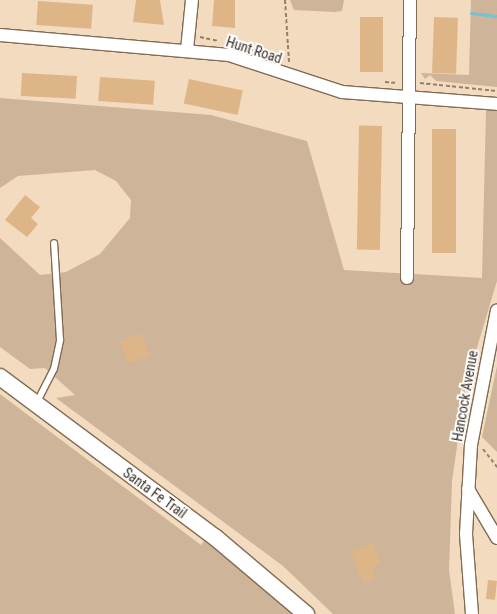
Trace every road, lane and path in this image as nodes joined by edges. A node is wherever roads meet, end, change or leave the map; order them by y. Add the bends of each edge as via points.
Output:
1 (192, 0) edge
2 (285, 0) edge
3 (410, 0) edge
4 (0, 35) edge
5 (187, 50) junction
6 (289, 67) dead end
7 (381, 83) dead end
8 (409, 89) junction
9 (497, 91) edge
10 (497, 104) edge
11 (54, 243) dead end
12 (407, 278) dead end
13 (497, 310) edge
14 (0, 378) edge
15 (35, 405) junction
16 (473, 435) junction
17 (497, 467) edge
18 (468, 489) junction
19 (497, 538) edge
20 (306, 614) edge
21 (472, 614) edge

1 - 5 street
2 - 6 path
3 - 8 street
4 - 5 street, Hunt Road
5 - 8 street, Hunt Road via 229,55 316,87
7 - 8 path via 392,79
8 - 9 path
8 - 10 street, Hunt Road
8 - 12 street
11 - 15 lane via 60,340 48,386
13 - 16 street, Hancock Avenue
14 - 15 street, Santa Fe Trail
15 - 20 street, Santa Fe Trail via 216,538
16 - 17 path
16 - 18 street, Hancock Avenue
18 - 19 street
18 - 21 street, Hancock Avenue via 466,534

